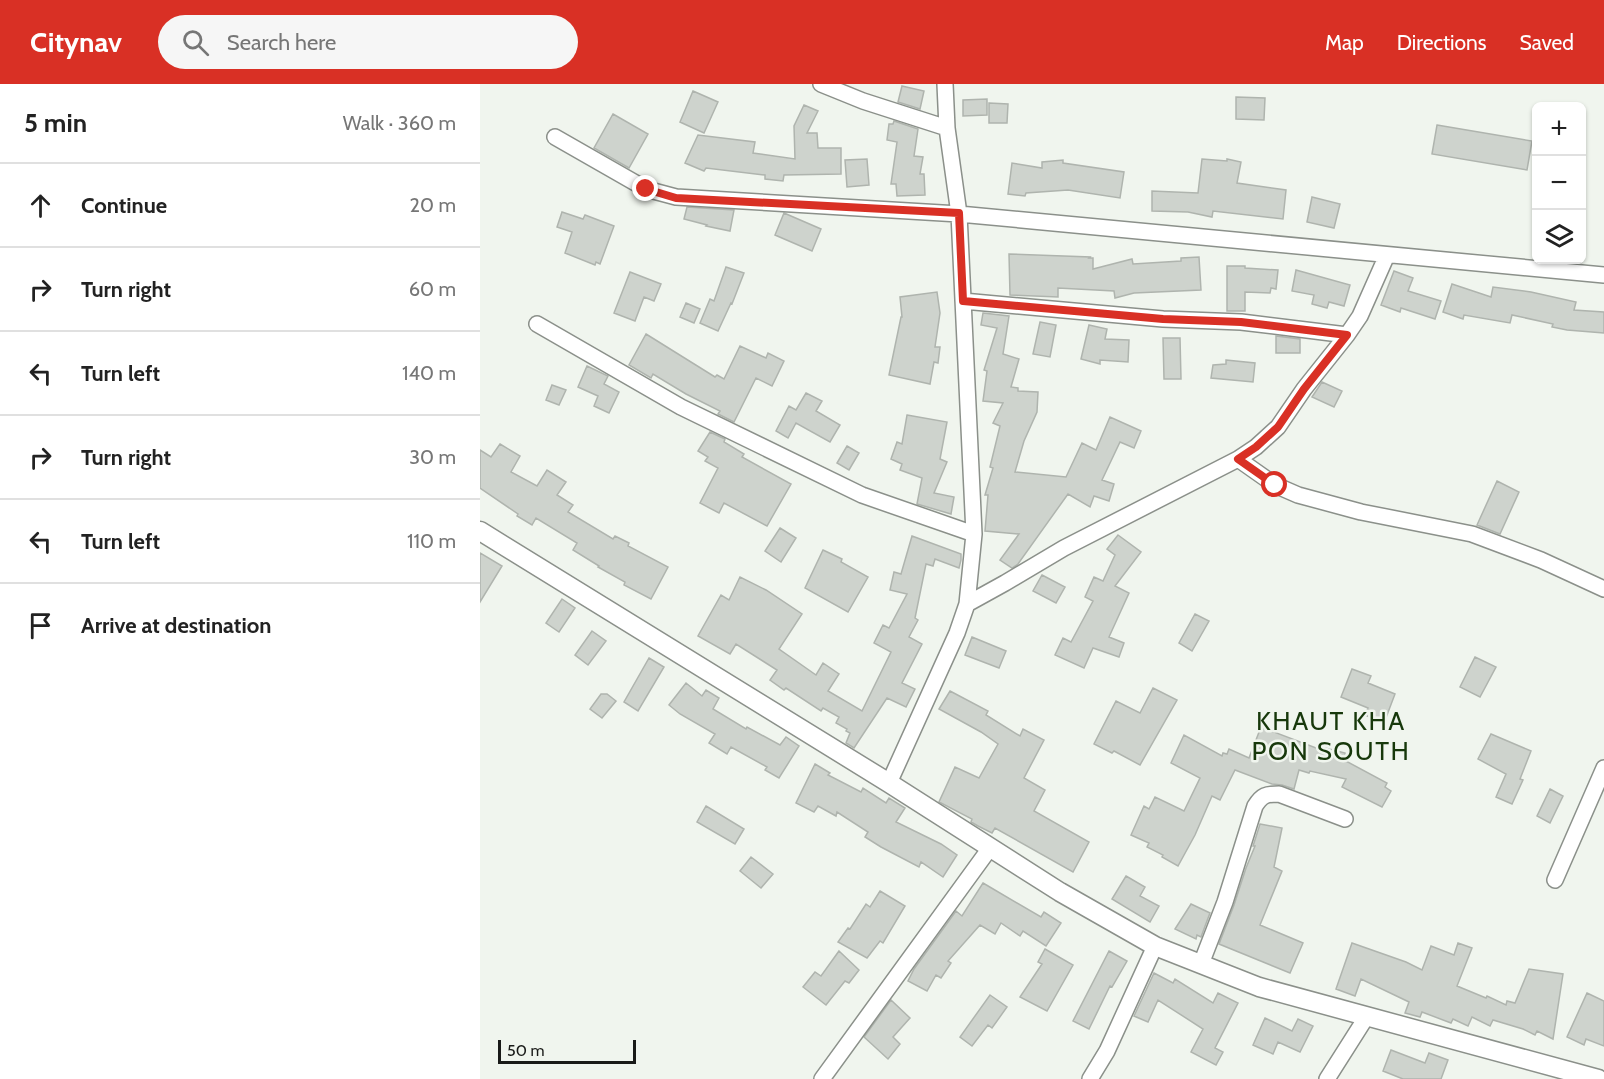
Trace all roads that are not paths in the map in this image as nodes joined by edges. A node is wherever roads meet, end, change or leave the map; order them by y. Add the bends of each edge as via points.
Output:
1 (821, 84) edge
2 (945, 84) edge
3 (947, 128) junction
4 (555, 137) dead end
5 (959, 213) junction
6 (1387, 255) junction
7 (1604, 275) edge
8 (963, 301) junction
9 (537, 324) dead end
10 (1347, 335) junction
11 (1238, 459) junction
12 (480, 531) edge
13 (974, 534) junction
14 (1604, 589) edge
15 (967, 604) junction
16 (1604, 768) edge
17 (889, 783) junction
18 (1345, 819) dead end
19 (990, 848) junction
20 (1555, 880) dead end
21 (1155, 946) junction
22 (1201, 964) junction
23 (1367, 1016) junction
24 (822, 1079) edge
25 (1090, 1079) edge
26 (1327, 1079) edge
27 (1598, 1079) edge

1 - 3 street
2 - 3 street
3 - 5 street
4 - 5 street via 646,189 676,198
5 - 6 street
5 - 8 street
6 - 7 street
6 - 10 street via 1360,316
8 - 10 street via 1241,322
8 - 13 street
9 - 13 street via 681,407 862,495
10 - 11 street via 1278,427
11 - 14 street via 1275,485 1298,495 1472,534
11 - 15 street via 1064,548
12 - 17 street
13 - 15 street
15 - 17 street
16 - 20 street
17 - 19 street
18 - 22 street via 1279,794 1260,798
19 - 21 street
19 - 24 street
21 - 22 street
21 - 25 street
22 - 23 street via 1259,987
23 - 26 street
23 - 27 street

